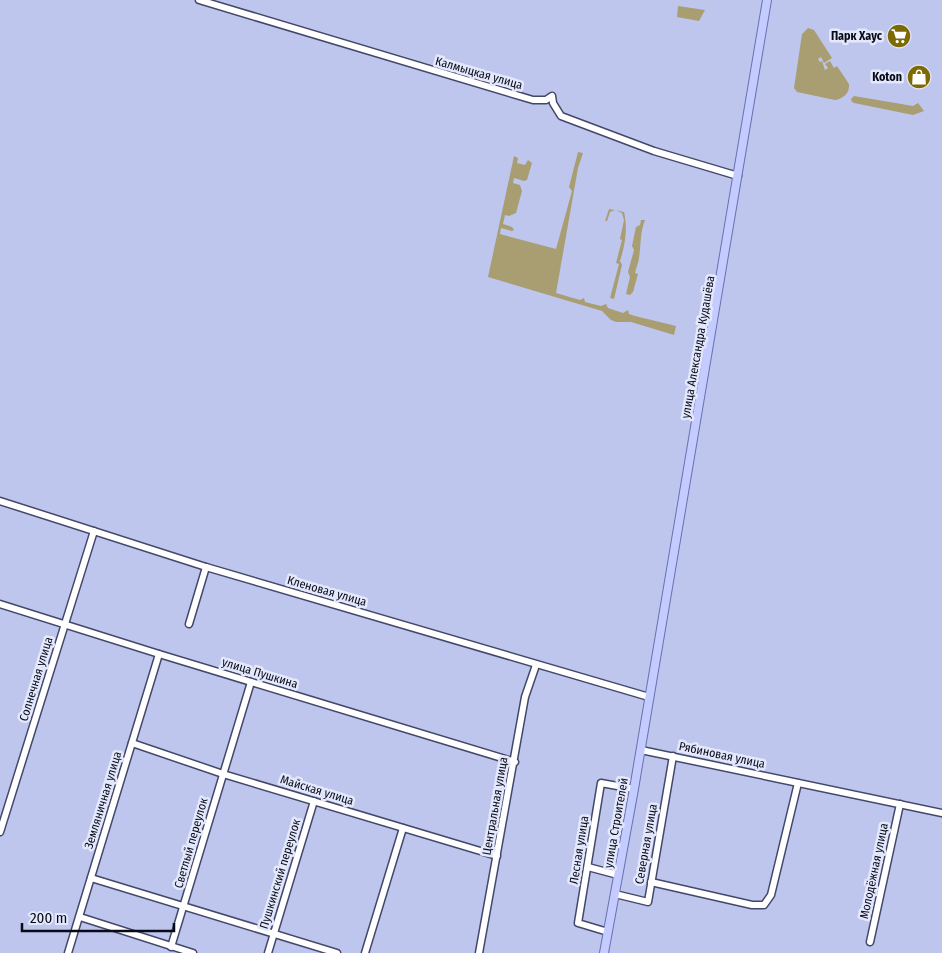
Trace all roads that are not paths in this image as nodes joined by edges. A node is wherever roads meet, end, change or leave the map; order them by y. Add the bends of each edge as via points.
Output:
1 (199, 0) edge
2 (767, 0) edge
3 (738, 176) junction
4 (0, 503) edge
5 (94, 531) junction
6 (206, 567) junction
7 (0, 604) edge
8 (64, 624) junction
9 (189, 624) dead end
10 (159, 654) junction
11 (536, 665) junction
12 (251, 682) junction
13 (649, 697) junction
14 (132, 743) junction
15 (641, 750) junction
16 (672, 756) junction
17 (515, 762) junction
18 (223, 774) junction
19 (798, 783) junction
20 (634, 789) junction
21 (314, 801) junction
22 (900, 804) junction
23 (942, 813) edge
24 (403, 828) junction
25 (0, 832) edge
26 (497, 856) junction
27 (588, 867) junction
28 (618, 875) junction
29 (91, 878) junction
30 (651, 882) junction
31 (615, 894) junction
32 (184, 907) junction
33 (80, 917) junction
34 (608, 932) junction
35 (274, 933) junction
36 (870, 942) dead end
37 (171, 947) junction
38 (68, 953) edge
39 (193, 953) edge
40 (268, 953) edge
41 (337, 953) edge
42 (365, 953) edge
43 (480, 953) edge
44 (604, 953) edge

1 - 3 street, Калмыцкая улица via 533,100 546,100 552,96 562,116 654,151
2 - 3 main road, улица Александра Кудашёва
3 - 13 main road, улица Александра Кудашёва
4 - 5 street, Кленовая улица
5 - 6 street, Кленовая улица
5 - 8 street, Солнечная улица
6 - 9 street
6 - 11 street, Кленовая улица
7 - 8 street, улица Пушкина
8 - 10 street, улица Пушкина
8 - 25 street, Солнечная улица
10 - 12 street, улица Пушкина
10 - 14 street, Земляничная улица
11 - 13 street, Кленовая улица
11 - 17 street, Центральная улица via 526,696
12 - 17 street, улица Пушкина
12 - 18 street, Светлый переулок
13 - 15 main road, улица Строителей
14 - 18 street, Майская улица
14 - 29 street, Земляничная улица
15 - 16 street, Рябиновая улица
15 - 20 main road, улица Строителей
16 - 19 street, Рябиновая улица
16 - 30 street, Северная улица
17 - 26 street, Центральная улица
18 - 21 street, Майская улица
18 - 32 street, Светлый переулок
19 - 22 street, Рябиновая улица
19 - 30 street via 771,895 764,905
20 - 27 street, Лесная улица via 601,783
20 - 28 main road, улица Строителей
21 - 24 street, Майская улица
21 - 35 street, Пушкинский переулок
22 - 23 street, Рябиновая улица
22 - 36 street, Молодёжная улица
24 - 26 street, Майская улица
24 - 42 street
26 - 43 street, Центральная улица
27 - 28 street
27 - 34 street, Лесная улица via 578,923
28 - 31 main road, улица Строителей
29 - 32 street
29 - 33 street, Земляничная улица
30 - 31 street, Северная улица via 648,902
31 - 34 main road, улица Строителей
32 - 35 street
32 - 37 street, Светлый переулок
33 - 37 street
33 - 38 street, Земляничная улица
34 - 44 main road, улица Строителей
35 - 40 street, Пушкинский переулок
35 - 41 street
37 - 39 street

